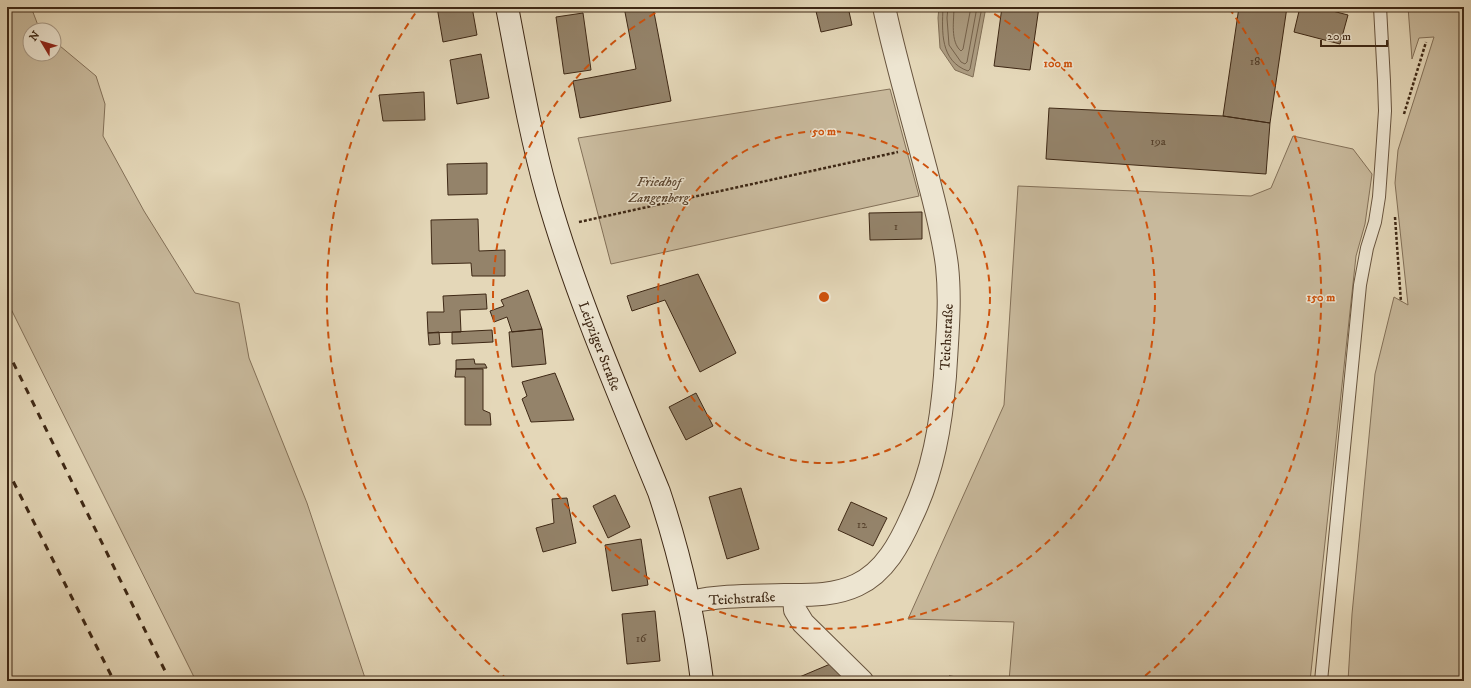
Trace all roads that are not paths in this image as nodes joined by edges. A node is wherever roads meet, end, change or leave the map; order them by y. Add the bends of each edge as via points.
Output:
1 (507, 7) edge
2 (884, 7) edge
3 (1380, 7) edge
4 (794, 595) junction
5 (690, 602) junction
6 (702, 681) edge
7 (862, 681) edge
8 (1321, 681) edge

1 - 5 street, Leipziger Straße via 539,160 557,227 590,321 659,492 677,547
2 - 4 street, Teichstraße via 935,205 947,267 948,325 939,429 931,468 920,500 884,565 867,580 846,590
3 - 8 lane via 1385,111 1379,197 1360,285
4 - 5 street, Teichstraße via 724,596
4 - 7 street, Teichstraße via 795,610 803,623
5 - 6 street, Leipziger Straße

